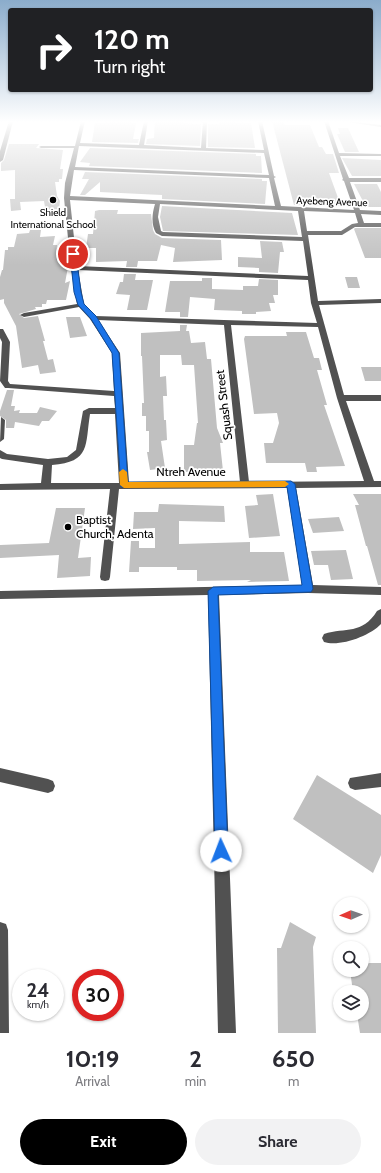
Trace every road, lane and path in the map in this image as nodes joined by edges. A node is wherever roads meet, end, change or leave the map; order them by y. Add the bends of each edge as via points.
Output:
1 (71, 169) edge
2 (98, 169) edge
3 (271, 169) edge
4 (342, 169) edge
5 (273, 177) junction
6 (346, 180) junction
7 (381, 180) edge
8 (68, 198) junction
9 (158, 202) junction
10 (278, 208) junction
11 (301, 209) junction
12 (357, 212) junction
13 (381, 212) edge
14 (362, 224) junction
15 (381, 224) edge
16 (305, 236) junction
17 (74, 268) junction
18 (311, 278) junction
19 (381, 301) edge
20 (315, 303) junction
21 (81, 305) junction
22 (24, 315) dead end
23 (93, 318) junction
24 (227, 323) junction
25 (320, 325) junction
26 (0, 331) edge
27 (3, 342) edge
28 (118, 394) junction
29 (341, 398) junction
30 (381, 398) edge
31 (119, 411) junction
32 (1, 420) dead end
33 (0, 439) edge
34 (0, 453) edge
35 (48, 462) junction
36 (291, 484) junction
37 (370, 484) junction
38 (381, 484) edge
39 (120, 485) junction
40 (245, 485) junction
41 (46, 486) junction
42 (0, 487) edge
43 (105, 577) dead end
44 (308, 589) junction
45 (213, 591) junction
46 (381, 591) edge
47 (0, 595) edge
48 (381, 614) edge
49 (328, 638) dead end
50 (0, 774) edge
51 (381, 780) edge
52 (355, 783) dead end
53 (48, 786) dead end
54 (0, 930) edge
55 (0, 1033) edge
56 (227, 1033) edge

1 - 8 street
2 - 5 street
3 - 5 street
4 - 6 street
5 - 10 street
6 - 7 street
6 - 12 street
8 - 9 street, Ayebeng Avenue
8 - 17 street
9 - 10 street, Ayebeng Avenue
9 - 16 street via 156,225 158,232 162,234
10 - 11 street, Ayebeng Avenue
11 - 12 street, Ayebeng Avenue
11 - 16 street
12 - 13 street, Ayebeng Avenue
12 - 14 street
14 - 15 street
14 - 16 street via 354,225 342,233
16 - 18 street
17 - 18 street
17 - 21 street
18 - 20 street
19 - 20 street
20 - 25 street
21 - 22 street
21 - 23 street
23 - 24 street
23 - 28 street via 116,353
24 - 25 street
24 - 40 street, Squash Street
25 - 29 street
26 - 27 street
27 - 28 street via 4,381 8,386
28 - 31 street
29 - 30 street
29 - 37 street
31 - 35 street via 86,413 77,456 64,461
31 - 39 street
32 - 33 street
34 - 35 street via 5,457
35 - 41 street
36 - 37 street, Ntreh Avenue
36 - 40 street, Ntreh Avenue
36 - 44 street
37 - 38 street, Ntreh Avenue
39 - 40 street, Ntreh Avenue
39 - 41 street, Ntreh Avenue
39 - 43 street
41 - 42 street, Ntreh Avenue
44 - 45 street
44 - 46 street
45 - 47 street
45 - 56 street
48 - 49 street via 371,629
50 - 53 street
51 - 52 street
54 - 55 street

